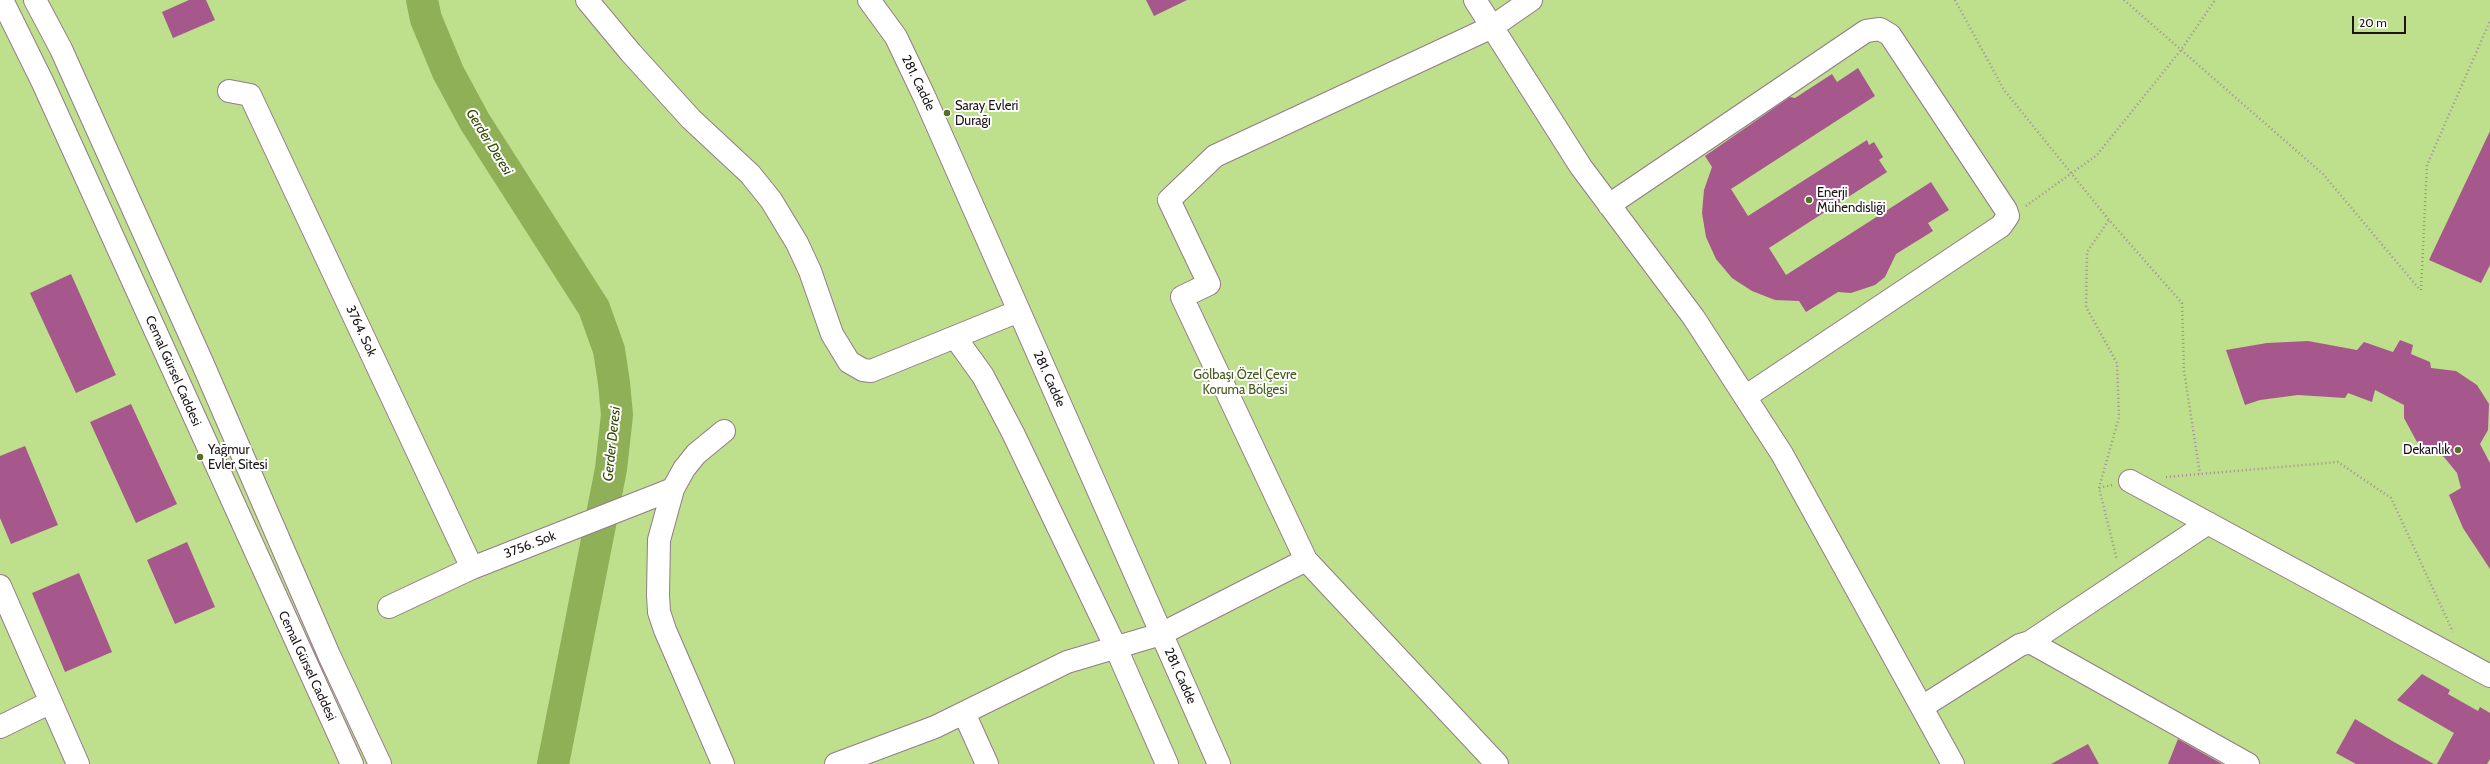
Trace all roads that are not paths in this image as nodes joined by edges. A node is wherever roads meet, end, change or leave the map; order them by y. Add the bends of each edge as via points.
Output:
1 (2, 0) edge
2 (35, 0) edge
3 (587, 0) edge
4 (870, 0) edge
5 (1475, 0) edge
6 (1531, 0) edge
7 (1492, 27) junction
8 (240, 93) dead end
9 (1609, 205) junction
10 (1019, 311) junction
11 (955, 337) junction
12 (1745, 397) junction
13 (724, 431) dead end
14 (2130, 481) road end
15 (673, 489) junction
16 (2208, 523) junction
17 (1306, 560) junction
18 (472, 568) junction
19 (0, 586) edge
20 (389, 607) dead end
21 (1161, 634) junction
22 (2030, 642) junction
23 (1116, 648) junction
24 (2490, 676) edge
25 (51, 702) junction
26 (1922, 707) junction
27 (964, 713) junction
28 (0, 727) edge
29 (1491, 757) edge
30 (78, 764) edge
31 (352, 764) edge
32 (380, 764) edge
33 (723, 764) edge
34 (836, 764) edge
35 (987, 764) edge
36 (1166, 764) edge
37 (1219, 764) edge
38 (1953, 764) edge
39 (2248, 764) edge

1 - 31 street, Cemal Gürsel Caddesi via 43,83
2 - 32 street, Cemal Gürsel Caddesi via 64,56 329,655
3 - 11 street via 626,48 691,119 750,174 771,200 810,271 832,334 849,362 863,370 871,371
4 - 10 street, 281. Cadde via 896,37 926,98
5 - 7 street
6 - 7 street
7 - 9 street
7 - 17 street via 1215,156 1169,200 1209,284 1182,297
8 - 18 street, 3764. Sok
9 - 12 street via 1694,318
9 - 12 street via 1866,31 1880,29 1890,35 2006,210 2006,220 2002,226
10 - 11 street
10 - 21 street, 281. Cadde
11 - 23 street via 983,376 1013,433
12 - 26 street via 1782,454
13 - 15 street via 696,454
14 - 16 street
15 - 18 street, 3756. Sok
15 - 33 street via 659,540 659,612
16 - 22 street
16 - 24 street
17 - 21 street
17 - 29 street
18 - 20 street, 3756. Sok
19 - 25 street
21 - 23 street
21 - 37 street, 281. Cadde
22 - 26 street via 2020,645
22 - 39 street
23 - 27 street via 1067,662
23 - 36 street
25 - 28 street
25 - 30 street
26 - 38 street
27 - 34 street via 935,727
27 - 35 street

